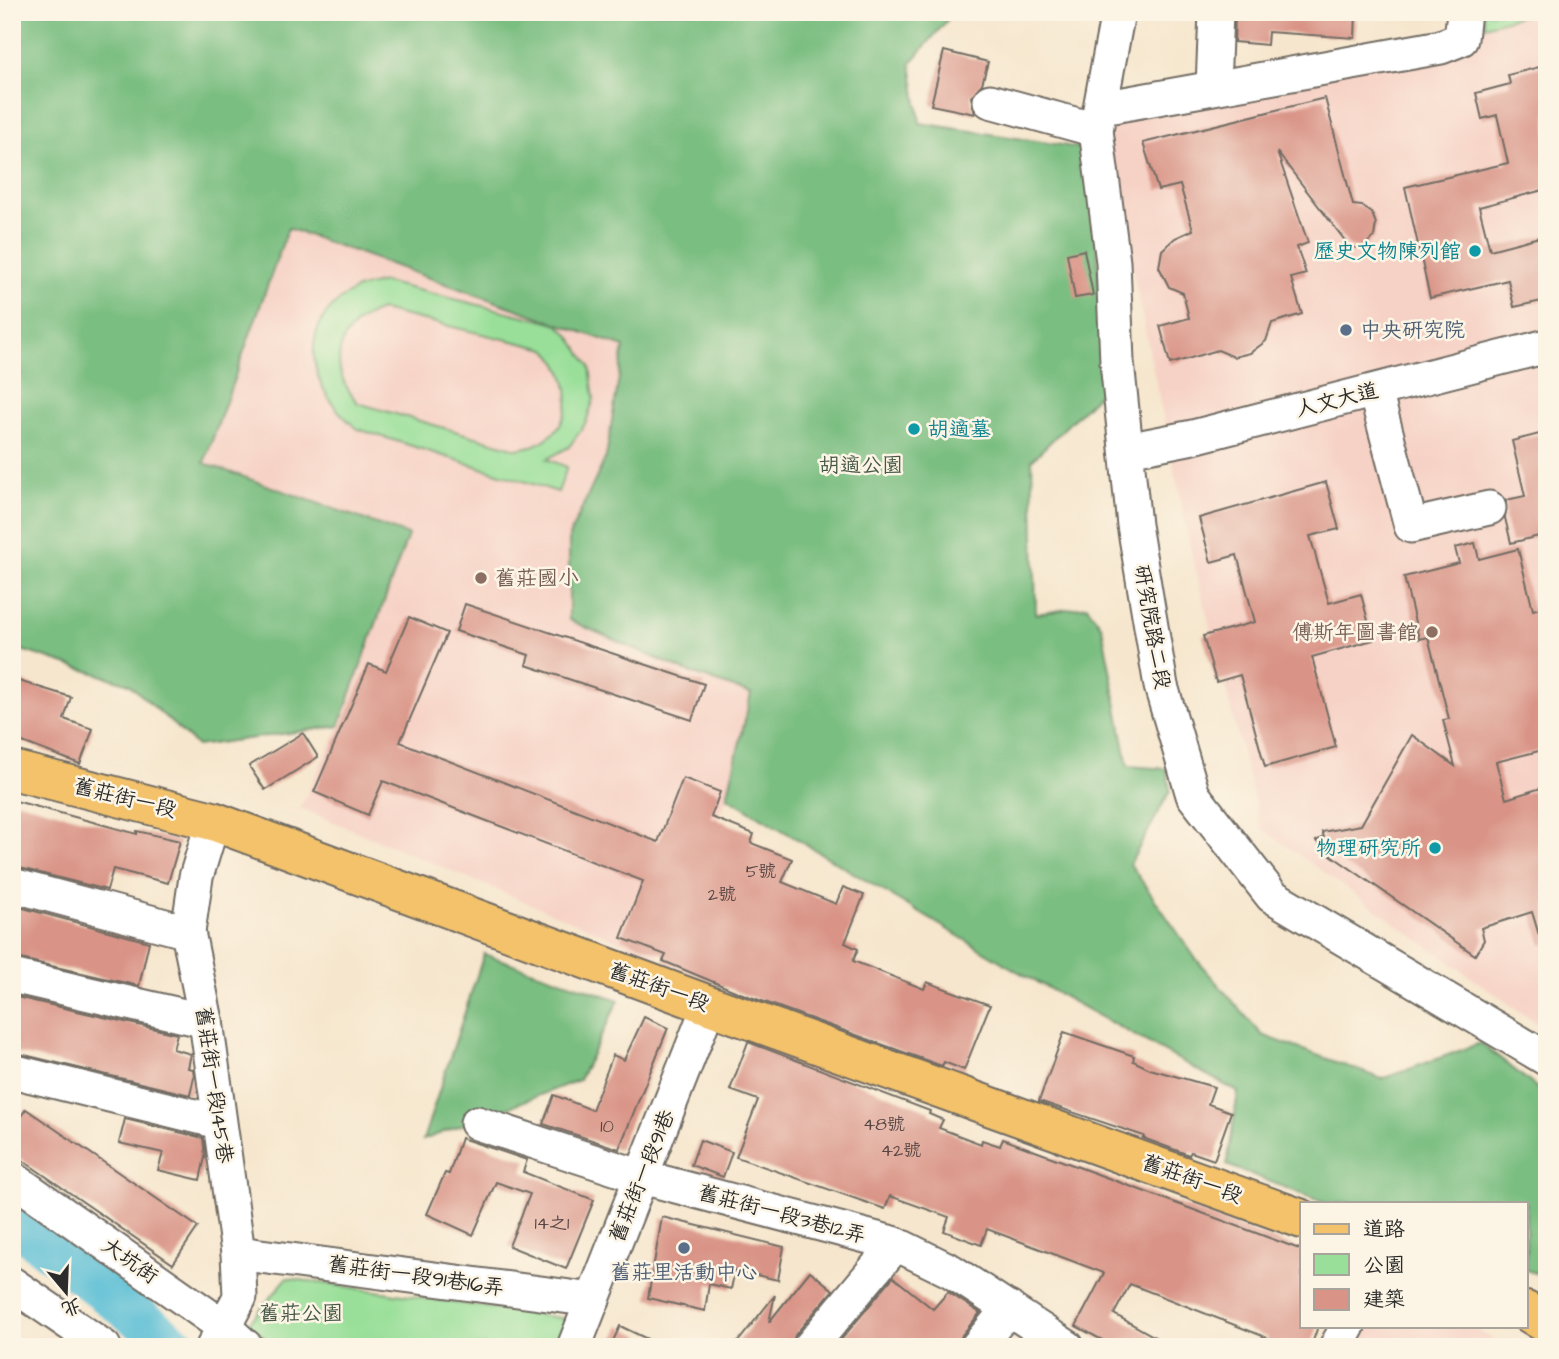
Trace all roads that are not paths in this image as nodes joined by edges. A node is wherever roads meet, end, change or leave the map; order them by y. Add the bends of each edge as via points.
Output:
1 (1118, 12) edge
2 (1216, 12) edge
3 (1464, 12) edge
4 (1213, 88) junction
5 (990, 101) dead end
6 (1099, 119) junction
7 (1547, 346) edge
8 (1375, 391) junction
9 (1127, 450) junction
10 (1489, 508) dead end
11 (12, 769) edge
12 (213, 821) junction
13 (12, 885) edge
14 (188, 932) junction
15 (12, 976) edge
16 (709, 1005) junction
17 (206, 1021) junction
18 (1547, 1059) edge
19 (12, 1071) edge
20 (219, 1122) junction
21 (477, 1123) dead end
22 (642, 1177) junction
23 (12, 1178) edge
24 (1300, 1218) edge
25 (896, 1244) junction
26 (238, 1252) junction
27 (12, 1284) edge
28 (593, 1300) junction
29 (1009, 1308) junction
30 (1528, 1312) edge
31 (1547, 1324) edge
32 (1347, 1328) edge
33 (224, 1342) edge
34 (104, 1347) edge
35 (574, 1347) edge
36 (810, 1347) edge
37 (976, 1347) edge
38 (1067, 1347) edge
39 (1336, 1347) edge

1 - 6 street, 研究院路二段
2 - 4 street
3 - 4 street via 1461,39 1441,47
4 - 6 street
5 - 6 street
6 - 9 street, 研究院路二段
7 - 8 street, 人文大道
8 - 9 street, 人文大道
8 - 10 street via 1411,526
9 - 18 street, 研究院路二段 via 1161,687 1194,795 1272,896
11 - 12 main road, 舊莊街一段
12 - 14 street, 舊莊街一段145巷 via 196,877
12 - 16 main road, 舊莊街一段
13 - 14 street
14 - 17 street, 舊莊街一段145巷
15 - 17 street
16 - 22 street, 舊莊街一段91巷
16 - 24 main road, 舊莊街一段
17 - 20 street, 舊莊街一段145巷
19 - 20 street
20 - 26 street, 舊莊街一段145巷
21 - 22 street, 舊莊街一段3巷12弄
22 - 25 street, 舊莊街一段3巷12弄
22 - 28 street, 舊莊街一段91巷
23 - 33 street, 大坑街
25 - 29 street, 舊莊街一段3巷12弄 via 951,1271
25 - 36 street
26 - 28 street, 舊莊街一段91巷16弄
26 - 33 street, 舊莊街一段145巷 via 240,1297
27 - 34 street
28 - 35 street, 舊莊街一段91巷
29 - 37 street
29 - 38 street, 舊莊街一段3巷12弄
30 - 31 main road
32 - 39 street

